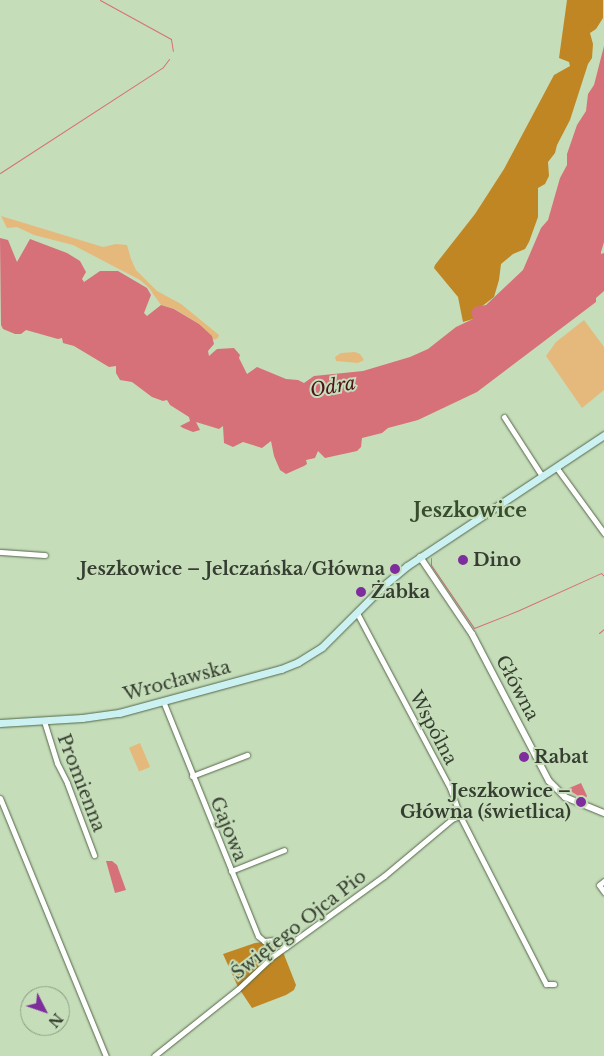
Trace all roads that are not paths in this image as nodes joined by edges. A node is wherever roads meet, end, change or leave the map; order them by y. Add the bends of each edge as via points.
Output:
1 (504, 417) dead end
2 (604, 435) edge
3 (556, 467) junction
4 (542, 476) junction
5 (604, 533) edge
6 (0, 552) edge
7 (45, 555) dead end
8 (420, 556) junction
9 (357, 613) junction
10 (163, 701) junction
11 (44, 721) junction
12 (0, 723) edge
13 (247, 755) dead end
14 (192, 776) junction
15 (0, 798) edge
16 (604, 813) edge
17 (460, 816) junction
18 (284, 850) dead end
19 (94, 855) dead end
20 (231, 871) junction
21 (604, 881) edge
22 (604, 892) edge
23 (286, 947) junction
24 (554, 984) dead end
25 (106, 1056) edge
26 (154, 1056) edge

1 - 4 street
2 - 3 main road, Wrocławska
3 - 4 main road, Wrocławska
3 - 5 street
4 - 8 main road, Wrocławska
6 - 7 street
8 - 9 main road, Wrocławska
8 - 16 street, Główna via 472,634 549,781 565,797
9 - 10 main road, Wrocławska via 322,648 281,669
9 - 17 street, Wspólna via 450,788
10 - 11 main road, Wrocławska via 119,713
10 - 14 street, Gajowa
11 - 12 main road, Wrocławska
11 - 19 street, Promienna via 57,763
13 - 14 street
14 - 20 street, Gajowa
15 - 25 street
17 - 23 street, Świętego Ojca Pio
17 - 24 street, Wspólna via 546,984
18 - 20 street
20 - 23 street, Gajowa via 258,936
21 - 22 street via 600,885
23 - 26 street, Świętego Ojca Pio

